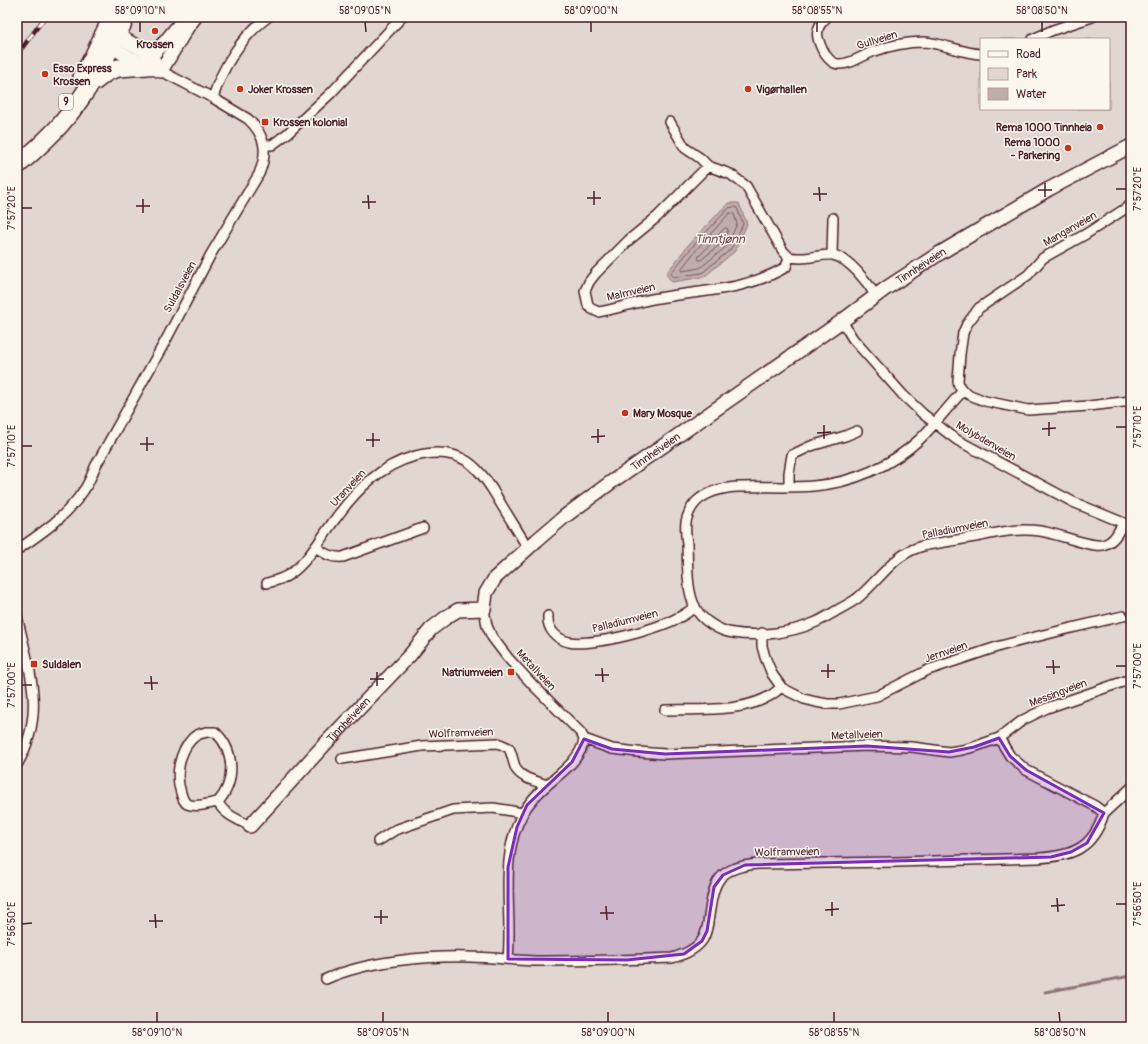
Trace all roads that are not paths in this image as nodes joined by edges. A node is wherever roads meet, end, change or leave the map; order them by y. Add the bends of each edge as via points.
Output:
1 (112, 17) edge
2 (126, 17) edge
3 (186, 17) edge
4 (196, 17) edge
5 (268, 17) edge
6 (402, 17) edge
7 (827, 17) edge
8 (1092, 17) edge
9 (1035, 38) edge
10 (110, 40) junction
11 (980, 54) edge
12 (153, 64) junction
13 (89, 86) junction
14 (210, 96) junction
15 (670, 122) dead end
16 (264, 145) junction
17 (1131, 146) edge
18 (17, 158) edge
19 (17, 166) edge
20 (708, 166) junction
21 (1131, 205) edge
22 (834, 218) dead end
23 (832, 255) junction
24 (789, 257) junction
25 (876, 296) junction
26 (842, 321) junction
27 (962, 391) junction
28 (1131, 401) edge
29 (936, 424) junction
30 (857, 431) dead end
31 (789, 486) junction
32 (1127, 525) edge
33 (423, 528) dead end
34 (316, 547) junction
35 (528, 548) junction
36 (17, 550) edge
37 (267, 583) dead end
38 (695, 606) junction
39 (484, 609) junction
40 (548, 616) dead end
41 (1123, 616) dead end
42 (18, 620) edge
43 (762, 633) junction
44 (1131, 679) edge
45 (781, 687) junction
46 (665, 710) dead end
47 (999, 738) junction
48 (584, 739) junction
49 (342, 759) dead end
50 (17, 765) edge
51 (547, 785) junction
52 (1131, 788) edge
53 (218, 802) junction
54 (1104, 813) junction
55 (522, 814) junction
56 (250, 826) joint
57 (378, 841) dead end
58 (508, 959) junction
59 (326, 979) dead end

1 - 10 highway, 9
2 - 10 highway, 9
3 - 12 street via 165,42
4 - 12 street
5 - 14 street via 236,51
6 - 16 street via 331,93 288,133 272,145
7 - 11 street, Gullveien via 819,25 818,37 828,58 834,63 845,64 874,52 925,42
8 - 9 street
10 - 12 street via 132,59
10 - 13 highway, 9
10 - 18 highway, 9 via 87,68 63,106
12 - 13 highway, 9 via 107,72
12 - 14 street, Suldalsveien
13 - 19 highway, 9 via 61,124
14 - 16 street, Suldalsveien via 248,119 258,130
15 - 20 street via 685,148
16 - 36 street, Suldalsveien via 264,161 259,174 211,254 86,488 54,523
17 - 25 street, Tinnheiveien via 983,227
20 - 24 street via 730,174 746,186 783,251
20 - 24 street, Malmveien via 596,273 585,291 588,305 598,312 658,298 732,288 777,272 786,267
21 - 27 street, Manganveien via 1043,258 1028,275 980,308 967,324 961,344 958,381
22 - 23 street
23 - 24 street
23 - 25 street via 851,266
25 - 26 street, Tinnheiveien
26 - 29 street, Molybdenveien via 852,339 870,360 903,395
26 - 35 street, Tinnheiveien via 614,480
27 - 28 street via 985,401 1028,410
27 - 29 street
29 - 31 street, Palladiumveien via 899,456 877,469 826,484
29 - 32 street, Molybdenveien via 974,450 1057,495
30 - 31 street via 792,455
31 - 38 street, Palladiumveien via 726,488 705,495 696,502 686,520 689,583
32 - 43 street, Palladiumveien via 1109,543 1100,545 1056,534 1024,530 925,546 902,554 860,596 815,623 788,631
33 - 34 street via 343,557 329,556
34 - 35 street, Uranveien via 336,517 370,480 406,459 436,452 459,457 476,468 494,491
34 - 37 street, Uranveien via 293,572
35 - 39 street, Tinnheiveien via 495,578 486,593
38 - 40 street, Palladiumveien via 683,616 649,628 590,642 568,642 559,638 549,627
38 - 43 street, Palladiumveien via 700,614 722,630 732,633
39 - 48 street, Metallveien via 492,637 508,658
39 - 56 street, Tinnheiveien via 458,610 431,629 410,655
41 - 45 street, Jernveien via 985,651 928,670 877,696 851,702 816,702
42 - 50 street via 30,669 34,714 28,742
43 - 45 street via 765,657
44 - 47 street, Messingveien via 1047,708 1023,720
45 - 46 street via 771,696 749,705
47 - 48 street, Metallveien via 974,748 949,752 912,747 867,746 665,754 612,749
47 - 54 street via 1010,756 1026,770
48 - 51 street via 575,758
49 - 51 street, Wolframveien via 422,746 498,743 509,748 520,774
51 - 55 street via 536,794
52 - 54 street
53 - 53 street via 231,779 230,756 222,738 215,732 207,732 191,739 186,747 178,771 180,791 187,803 201,805
53 - 56 street via 225,811
54 - 58 street, Wolframveien via 1094,835 1087,843 1061,856 757,864 735,867 723,875 714,887 707,931 702,940 693,949 672,958 540,961
55 - 57 street via 493,808 453,810 400,828
55 - 58 street via 512,839 508,867
58 - 59 street, Wolframveien via 469,957 408,960 356,969

